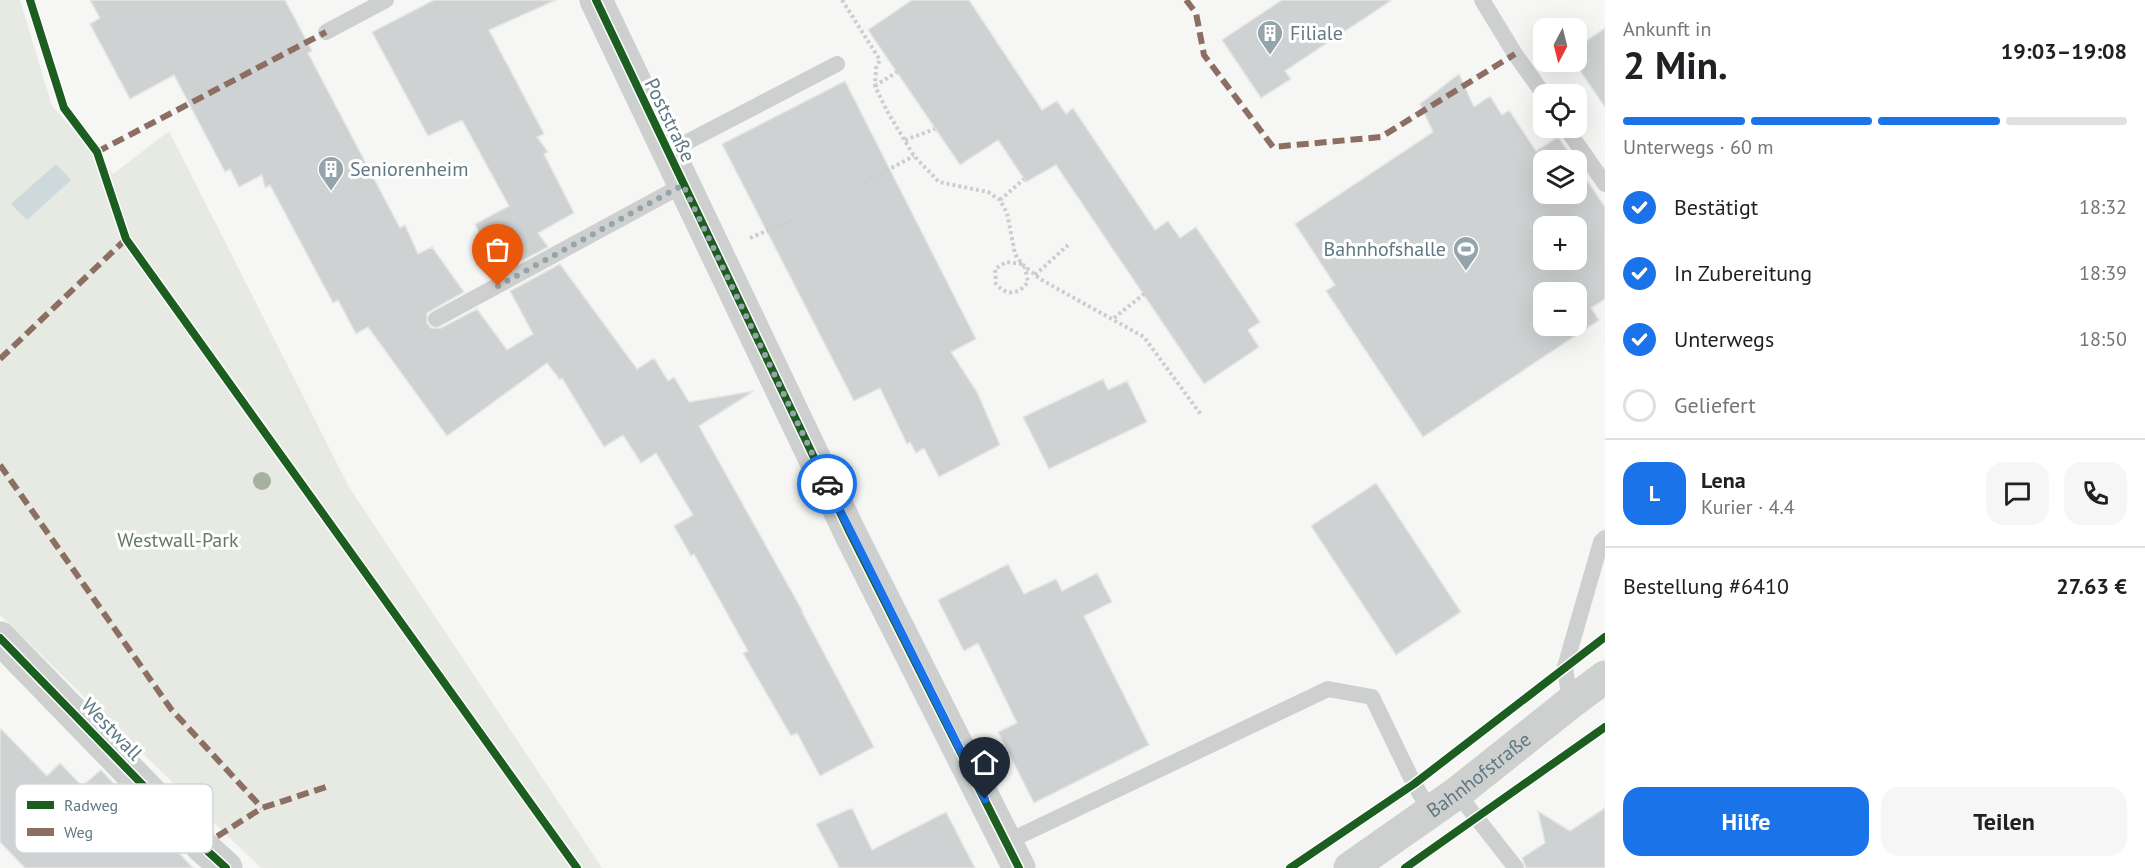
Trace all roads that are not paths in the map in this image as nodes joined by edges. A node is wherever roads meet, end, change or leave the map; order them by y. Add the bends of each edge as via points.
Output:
1 (386, 0) edge
2 (596, 0) edge
3 (1482, 0) edge
4 (326, 32) dead end
5 (837, 63) dead end
6 (1536, 84) edge
7 (1573, 138) edge
8 (668, 152) junction
9 (1605, 183) edge
10 (683, 185) junction
11 (436, 319) dead end
12 (1605, 538) edge
13 (0, 638) edge
14 (1605, 677) edge
15 (1570, 703) junction
16 (142, 784) edge
17 (1457, 793) junction
18 (1431, 812) junction
19 (210, 853) edge
20 (1013, 855) edge
21 (226, 868) edge
22 (1350, 868) edge
23 (1516, 868) edge

1 - 4 lane
2 - 8 street, Poststraße
3 - 6 lane
5 - 8 lane
7 - 9 lane
8 - 10 street, Poststraße
10 - 11 lane
10 - 20 street, Poststraße via 850,533
12 - 15 lane via 1565,667
13 - 16 street, Westwall
14 - 15 street, Bahnhofstraße
15 - 17 street, Bahnhofstraße
17 - 18 street, Bahnhofstraße
17 - 23 lane
18 - 20 lane via 1372,697 1328,689
18 - 22 street, Bahnhofstraße
19 - 21 street, Westwall

